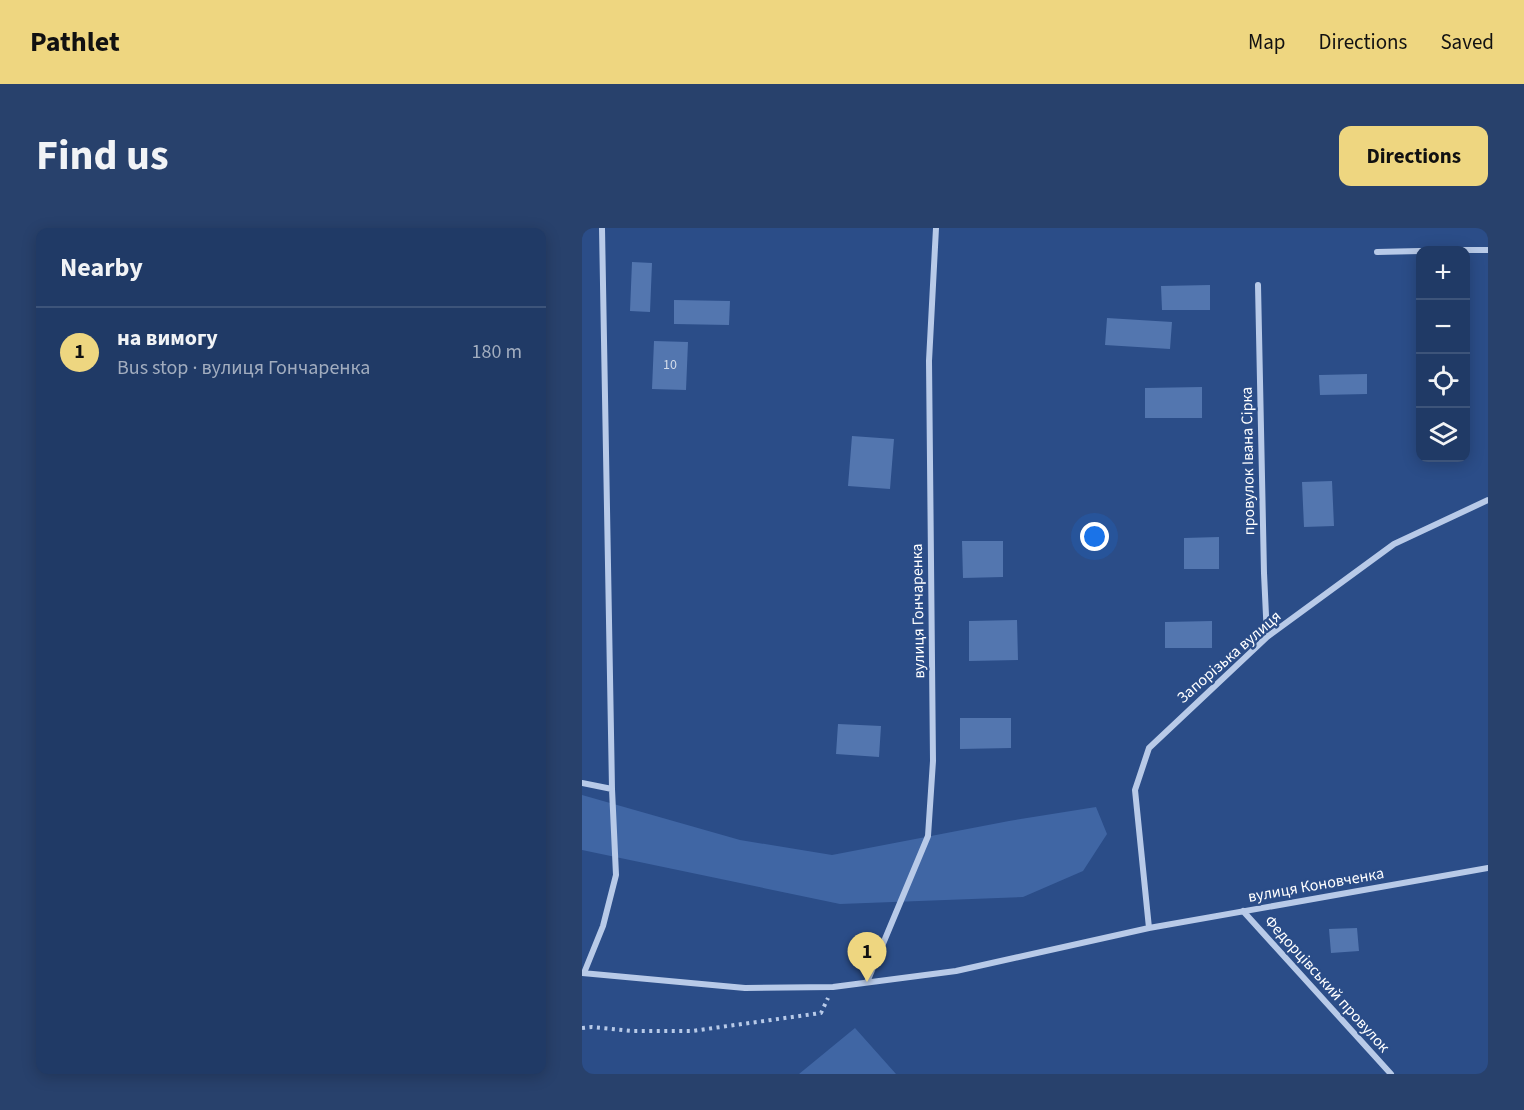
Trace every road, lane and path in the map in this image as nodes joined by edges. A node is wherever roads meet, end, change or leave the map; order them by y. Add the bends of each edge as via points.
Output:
1 (602, 228) edge
2 (936, 228) edge
3 (1470, 250) edge
4 (1488, 250) edge
5 (1416, 251) edge
6 (1377, 252) dead end
7 (1258, 285) dead end
8 (1488, 500) edge
9 (1267, 637) junction
10 (582, 783) edge
11 (612, 789) junction
12 (1488, 868) edge
13 (1243, 911) junction
14 (1149, 928) junction
15 (583, 973) edge
16 (867, 982) junction
17 (833, 987) junction
18 (582, 1029) edge
19 (1391, 1074) edge

1 - 11 street
2 - 16 street, вулиця Гончаренка via 929,361 933,761 928,836
3 - 4 street
5 - 6 street
7 - 9 street, провулок Івана Сірка
8 - 9 street, Запорізька вулиця via 1394,544
9 - 14 street, Запорізька вулиця via 1149,748 1135,790
10 - 11 street
11 - 15 street via 616,875 603,926
12 - 13 street, вулиця Коновченка
13 - 14 street, вулиця Коновченка
13 - 19 street, Федорцівський провулок
14 - 16 street, вулиця Коновченка via 956,972
15 - 17 street, вулиця Коновченка via 745,988
16 - 17 street, вулиця Коновченка
17 - 18 path via 821,1013 692,1031

